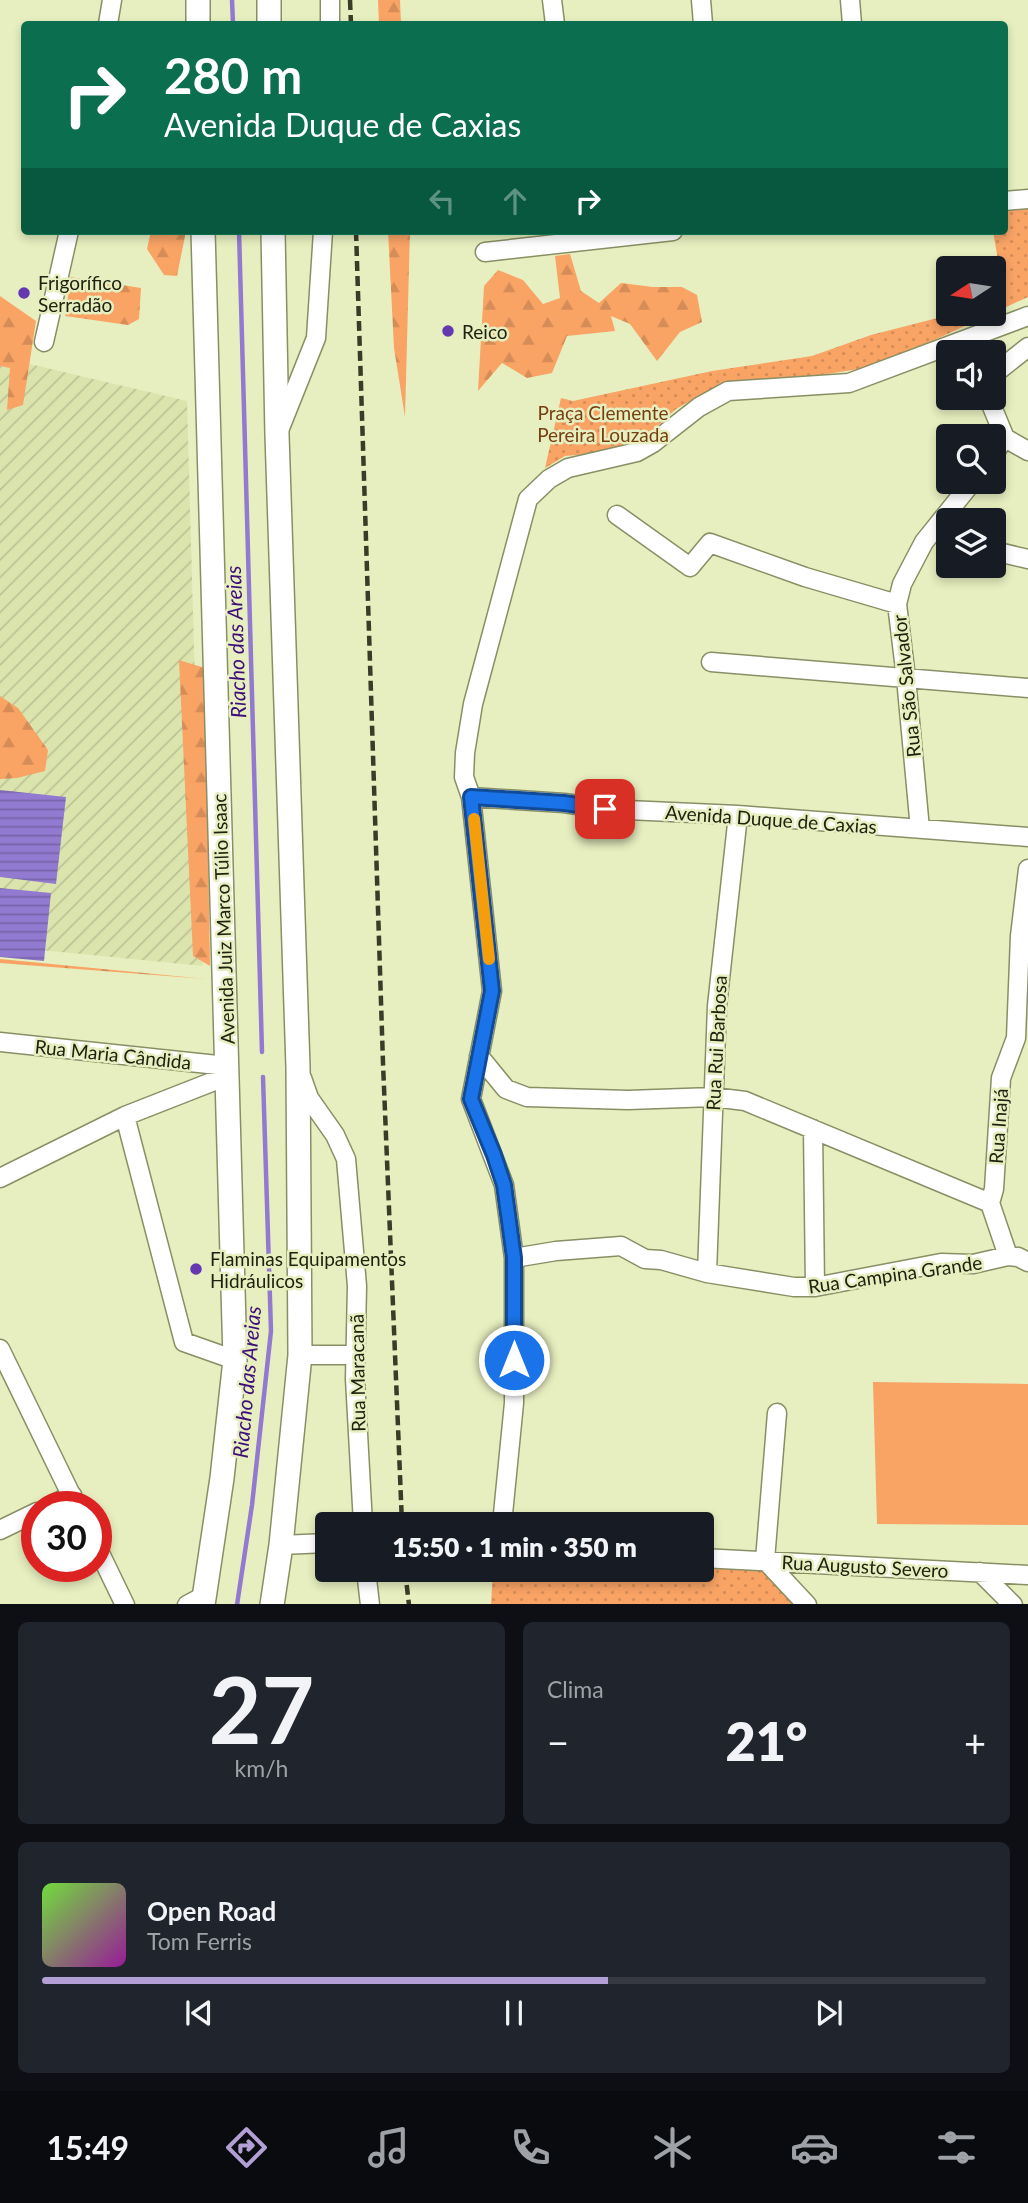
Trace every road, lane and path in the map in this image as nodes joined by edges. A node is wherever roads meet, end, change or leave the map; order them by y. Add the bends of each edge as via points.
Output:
1 (113, 0) edge
2 (198, 0) edge
3 (269, 0) edge
4 (330, 0) edge
5 (552, 0) edge
6 (701, 0) edge
7 (850, 0) edge
8 (109, 21) edge
9 (198, 21) edge
10 (269, 21) edge
11 (330, 21) edge
12 (555, 21) edge
13 (703, 21) edge
14 (852, 21) edge
15 (1028, 199) edge
16 (1008, 201) edge
17 (68, 235) edge
18 (203, 235) edge
19 (273, 235) edge
20 (323, 235) edge
21 (608, 235) edge
22 (575, 237) edge
23 (485, 252) dead end
24 (1028, 316) edge
25 (44, 342) dead end
26 (1028, 346) edge
27 (1006, 364) edge
28 (277, 435) junction
29 (1006, 446) edge
30 (1028, 451) edge
31 (617, 515) dead end
32 (936, 532) edge
33 (1006, 554) edge
34 (1028, 559) edge
35 (897, 604) junction
36 (710, 662) dead end
37 (906, 678) junction
38 (1028, 688) edge
39 (471, 797) junction
40 (738, 815) junction
41 (919, 829) junction
42 (1028, 837) edge
43 (1028, 869) edge
44 (0, 1042) edge
45 (479, 1056) junction
46 (201, 1063) junction
47 (298, 1067) junction
48 (227, 1071) junction
49 (204, 1085) junction
50 (713, 1097) junction
51 (124, 1116) junction
52 (813, 1129) junction
53 (0, 1178) edge
54 (990, 1203) junction
55 (1007, 1256) junction
56 (514, 1258) junction
57 (1028, 1262) edge
58 (707, 1273) junction
59 (815, 1287) junction
60 (300, 1355) junction
61 (355, 1355) junction
62 (2, 1357) edge
63 (235, 1360) junction
64 (777, 1413) dead end
65 (70, 1491) edge
66 (362, 1512) edge
67 (503, 1512) edge
68 (21, 1520) edge
69 (0, 1530) edge
70 (315, 1544) edge
71 (281, 1545) junction
72 (714, 1558) edge
73 (765, 1560) junction
74 (980, 1572) junction
75 (1028, 1575) edge
76 (112, 1578) edge
77 (367, 1582) edge
78 (198, 1602) edge
79 (125, 1604) edge
80 (272, 1604) edge
81 (370, 1604) edge
82 (806, 1604) edge
83 (1012, 1604) edge

1 - 8 street
2 - 9 main road
3 - 10 main road
4 - 11 street
5 - 12 street
6 - 13 street
7 - 14 street
15 - 16 street
17 - 25 street
18 - 48 main road, Avenida Juiz Marco Túlio Isaac
19 - 28 main road
20 - 28 street via 316,338
21 - 22 street
22 - 23 street
24 - 39 street via 849,383 728,391 637,452 568,468 549,479 528,499 473,704 464,777
26 - 27 street
28 - 47 main road
29 - 30 street
31 - 35 street via 690,567 710,543 805,578
32 - 35 street, Rua São Salvador via 924,542
33 - 34 street
35 - 37 street, Rua São Salvador
36 - 37 street
37 - 38 street
37 - 41 street, Rua São Salvador
39 - 40 street, Avenida Duque de Caxias
39 - 45 street via 492,991
40 - 41 street, Avenida Duque de Caxias
40 - 50 street, Rua Rui Barbosa via 717,1006
41 - 42 street, Avenida Duque de Caxias
43 - 54 street, Rua Inajá via 1016,1038 1001,1078
44 - 46 street, Rua Maria Cândida
45 - 50 street via 506,1089 527,1097
45 - 56 street via 471,1099 504,1185
46 - 48 street, Rua Maria Cândida
46 - 49 street
47 - 60 main road
47 - 61 street, Rua Maracanã via 309,1098 346,1158 357,1286
48 - 49 street
48 - 63 main road, Avenida Juiz Marco Túlio Isaac
49 - 51 street
50 - 52 street via 745,1101
50 - 58 street, Rua Rui Barbosa
51 - 53 street
51 - 63 street via 184,1342
52 - 54 street
52 - 59 street
54 - 55 street, Rua Inajá
55 - 57 street, Rua Campina Grande
55 - 59 street, Rua Campina Grande via 973,1264 941,1263
56 - 58 street, Rua Campina Grande via 621,1246 645,1259
56 - 67 street via 514,1403
58 - 59 street, Rua Campina Grande
60 - 61 street
60 - 71 main road
61 - 66 street, Rua Maracanã
62 - 65 street
63 - 78 main road, Avenida Juiz Marco Túlio Isaac via 222,1478
64 - 73 street
68 - 69 street
70 - 71 street
71 - 80 main road
72 - 73 street, Rua Augusto Severo
73 - 74 street, Rua Augusto Severo
73 - 82 street
74 - 75 street, Rua Augusto Severo
74 - 83 street
76 - 79 street
77 - 81 street

